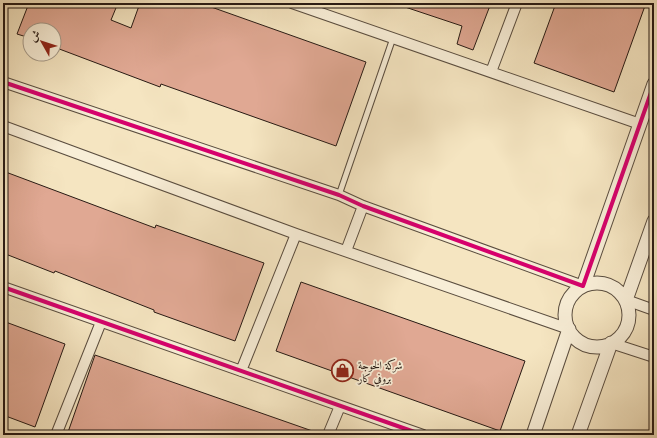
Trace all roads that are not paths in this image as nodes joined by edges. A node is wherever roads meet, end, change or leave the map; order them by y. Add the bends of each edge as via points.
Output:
1 (292, 3) edge
2 (517, 3) edge
3 (393, 38) junction
4 (491, 72) junction
5 (3, 82) edge
6 (654, 84) edge
7 (640, 124) junction
8 (3, 126) edge
9 (339, 195) junction
10 (363, 206) junction
11 (654, 221) edge
12 (296, 234) junction
13 (346, 252) junction
14 (583, 286) junction
15 (3, 287) edge
16 (626, 300) junction
17 (654, 310) edge
18 (101, 322) junction
19 (569, 329) junction
20 (612, 343) junction
21 (654, 357) edge
22 (241, 371) junction
23 (340, 406) junction
24 (56, 435) edge
25 (328, 435) edge
26 (423, 435) edge
27 (533, 435) edge
28 (578, 435) edge

1 - 3 street
2 - 4 street
3 - 4 street
3 - 9 lane
4 - 7 street
5 - 9 street
6 - 7 street
7 - 14 street
8 - 12 street
9 - 10 street
10 - 13 street
10 - 14 street
11 - 16 street
12 - 13 street
12 - 22 street
13 - 19 street
14 - 16 street via 593,283 608,284
14 - 19 street via 569,300 566,309
15 - 18 street
16 - 17 street
16 - 20 street via 629,320 626,329
18 - 22 street
18 - 24 street
19 - 20 street via 574,337 587,344 602,346
19 - 27 street
20 - 21 street
20 - 28 street
22 - 23 street
23 - 25 street
23 - 26 street

